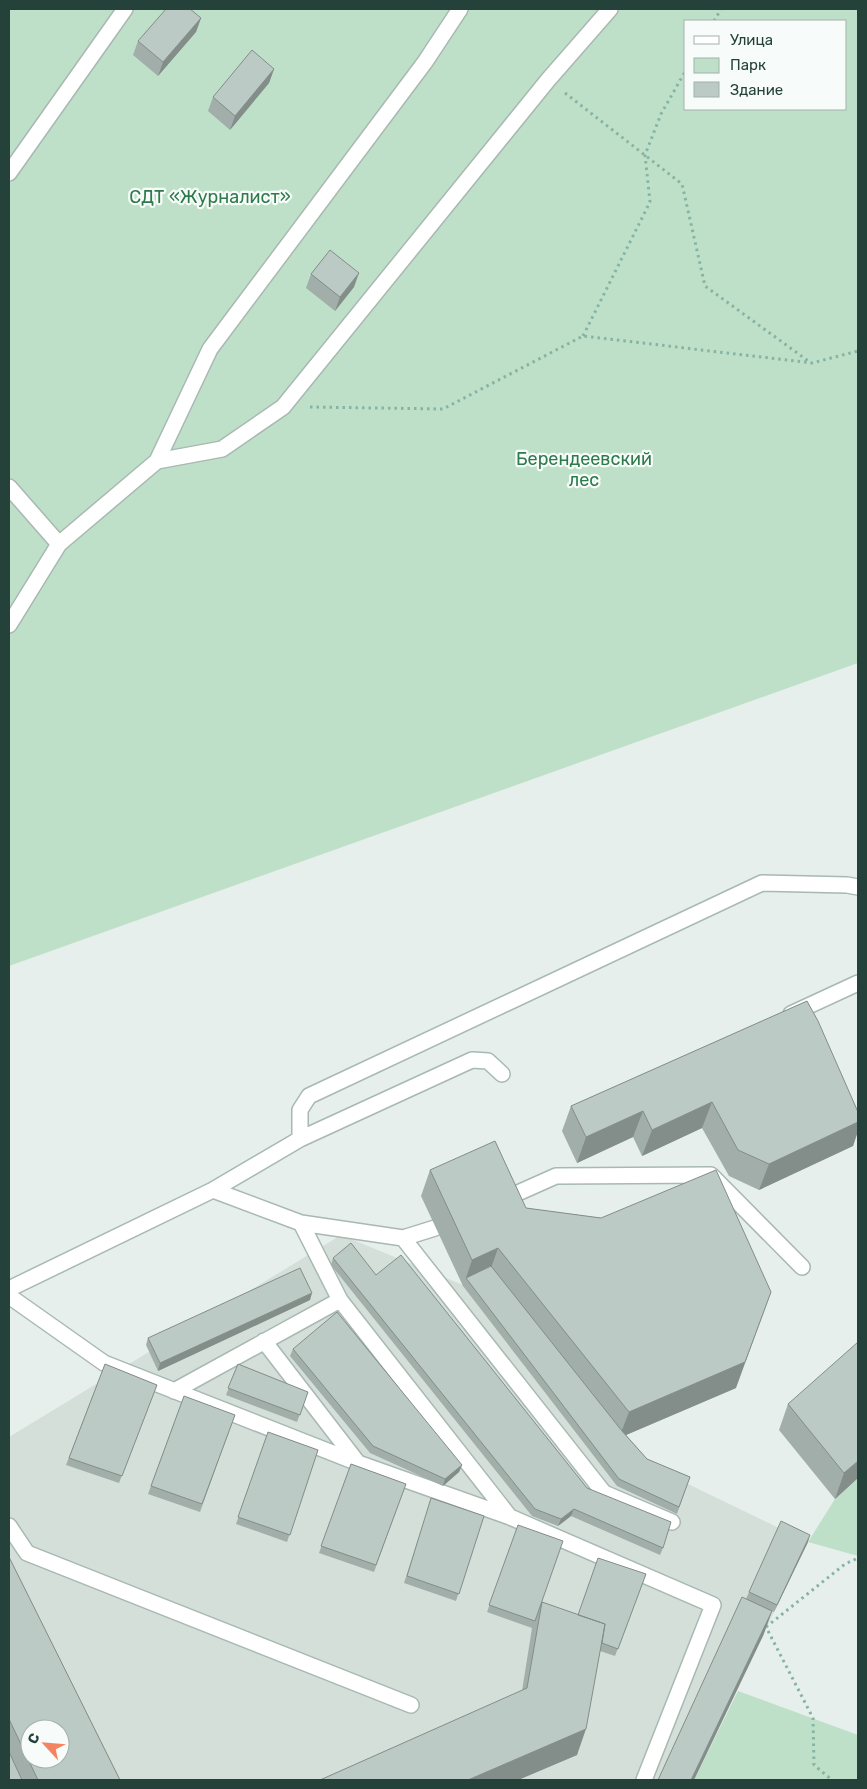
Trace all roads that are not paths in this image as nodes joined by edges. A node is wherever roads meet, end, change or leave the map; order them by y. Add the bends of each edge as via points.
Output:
1 (124, 9) edge
2 (460, 9) edge
3 (610, 9) edge
4 (9, 173) edge
5 (157, 461) junction
6 (9, 487) edge
7 (59, 544) junction
8 (9, 625) edge
9 (858, 887) edge
10 (858, 983) edge
11 (779, 1020) edge
12 (502, 1074) dead end
13 (300, 1139) junction
14 (213, 1190) junction
15 (502, 1200) edge
16 (301, 1223) junction
17 (435, 1228) dead end
18 (402, 1238) junction
19 (802, 1267) dead end
20 (9, 1289) edge
21 (9, 1296) edge
22 (340, 1300) junction
23 (264, 1342) junction
24 (174, 1391) junction
25 (358, 1463) junction
26 (510, 1517) junction
27 (672, 1522) edge
28 (9, 1526) edge
29 (412, 1705) dead end
30 (644, 1780) edge

1 - 4 street
2 - 5 street via 425,62 210,349
3 - 5 street via 548,80 282,407 222,450
5 - 7 street
6 - 7 street
7 - 8 street
9 - 13 street via 847,884 762,883 308,1096 300,1110
10 - 11 street
12 - 13 street via 488,1061 472,1060
13 - 14 street
14 - 16 street
14 - 20 street
15 - 19 street via 556,1176 712,1176
16 - 18 street
16 - 22 street
17 - 18 street
18 - 27 street via 604,1493
21 - 24 street via 104,1364
22 - 23 street
22 - 26 street
23 - 24 street
23 - 25 street
24 - 25 street
25 - 26 street
26 - 30 street via 713,1605
28 - 29 street via 27,1553

